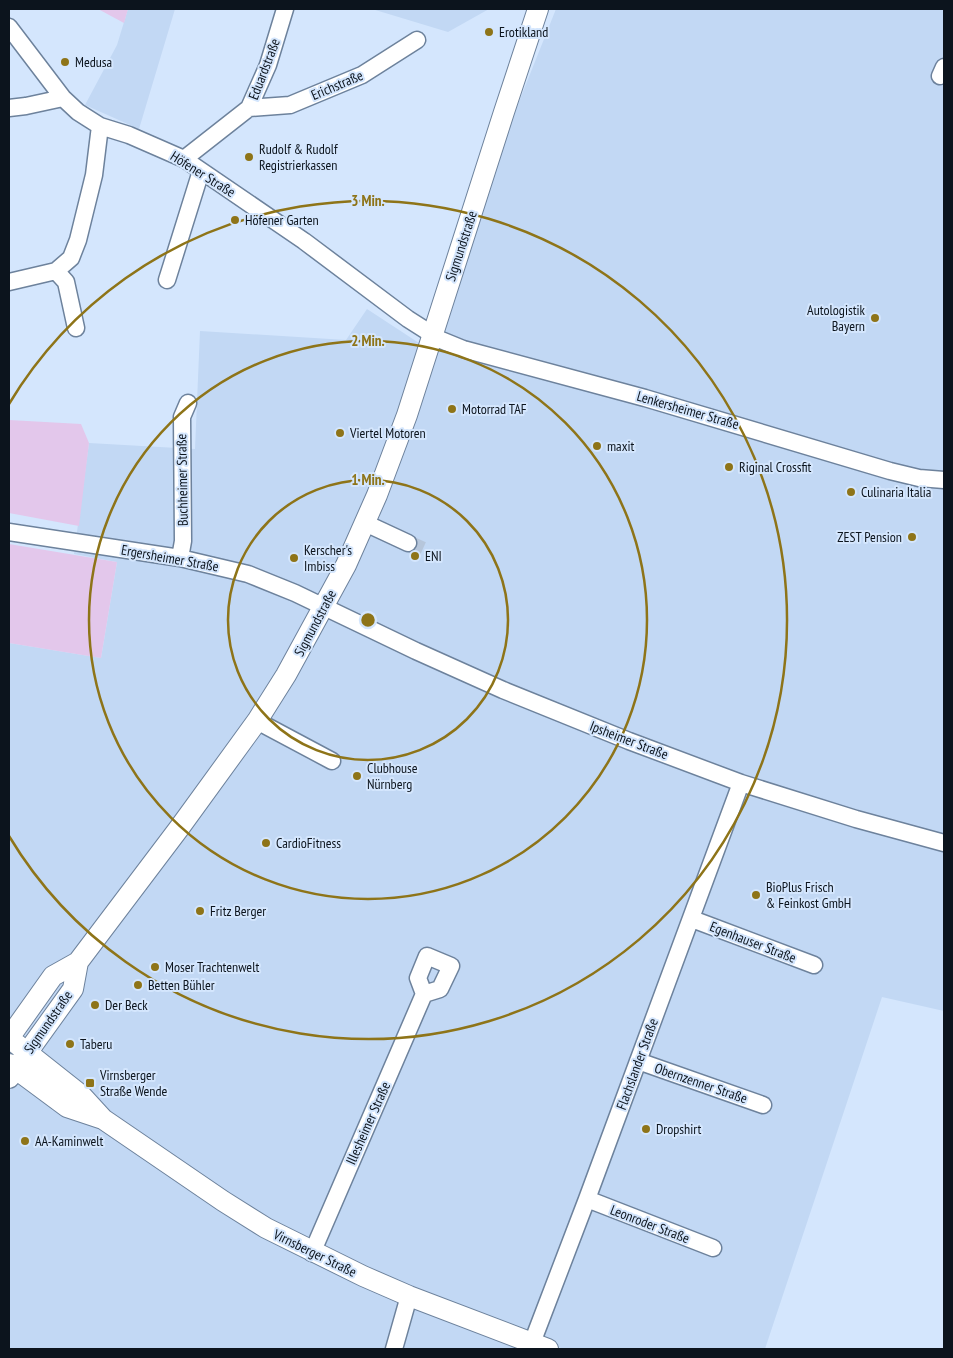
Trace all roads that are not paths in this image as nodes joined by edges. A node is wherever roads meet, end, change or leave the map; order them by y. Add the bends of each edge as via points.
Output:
1 (285, 9) edge
2 (538, 9) edge
3 (9, 27) edge
4 (417, 40) dead end
5 (62, 98) junction
6 (9, 108) edge
7 (249, 108) junction
8 (100, 126) junction
9 (184, 159) junction
10 (201, 171) junction
11 (56, 271) junction
12 (167, 280) dead end
13 (9, 282) edge
14 (76, 328) dead end
15 (433, 335) junction
16 (188, 403) dead end
17 (944, 480) edge
18 (365, 523) junction
19 (9, 532) edge
20 (408, 543) tunnel mouth
21 (180, 558) junction
22 (324, 607) junction
23 (257, 721) junction
24 (332, 761) dead end
25 (741, 783) junction
26 (944, 843) edge
27 (692, 919) junction
28 (78, 962) junction
29 (814, 965) dead end
30 (424, 994) dead end
31 (9, 1038) edge
32 (27, 1052) junction
33 (638, 1061) junction
34 (11, 1070) edge
35 (763, 1105) dead end
36 (103, 1119) junction
37 (587, 1200) junction
38 (713, 1248) dead end
39 (312, 1253) junction
40 (408, 1296) junction
41 (540, 1346) edge
42 (394, 1349) edge

1 - 7 street, Eduardstraße via 268,65
2 - 15 main road, Sigmundstraße
3 - 5 street, Höfener Straße
4 - 7 street, Erichstraße via 362,76 290,105
5 - 6 street
5 - 8 street, Höfener Straße
7 - 9 street, Eduardstraße
8 - 9 street, Höfener Straße
8 - 11 street via 94,175 78,240 71,258
9 - 10 street, Höfener Straße
10 - 12 street
10 - 15 street, Höfener Straße
11 - 13 street
11 - 14 street via 66,282
15 - 17 street, Lenkersheimer Straße via 463,349 645,398 890,472
15 - 18 main road, Sigmundstraße via 399,438
16 - 21 street, Buchheimer Straße via 182,417 183,541
18 - 20 street
18 - 22 main road, Sigmundstraße
19 - 21 street, Ergersheimer Straße
21 - 22 street, Ergersheimer Straße via 248,574
22 - 23 main road, Sigmundstraße
22 - 25 street, Ipsheimer Straße via 503,690
23 - 24 street
23 - 28 main road, Sigmundstraße
25 - 26 street, Ipsheimer Straße
25 - 27 street, Flachslander Straße
27 - 29 street, Egenhauser Straße
27 - 33 street, Flachslander Straße
28 - 31 main road, Sigmundstraße via 53,976
28 - 32 main road, Sigmundstraße via 73,988
30 - 39 street, Illesheimer Straße
31 - 32 main road, Virnsberger Straße
32 - 34 main road, Sigmundstraße
32 - 36 main road, Virnsberger Straße via 82,1094
33 - 35 street, Obernzenner Straße
33 - 37 street, Flachslander Straße
34 - 36 main road, Virnsberger Straße via 67,1108
36 - 39 main road, Virnsberger Straße via 239,1212
37 - 38 street, Leonroder Straße
37 - 41 street, Flachslander Straße
39 - 40 main road, Virnsberger Straße
40 - 41 main road, Virnsberger Straße
40 - 42 street

